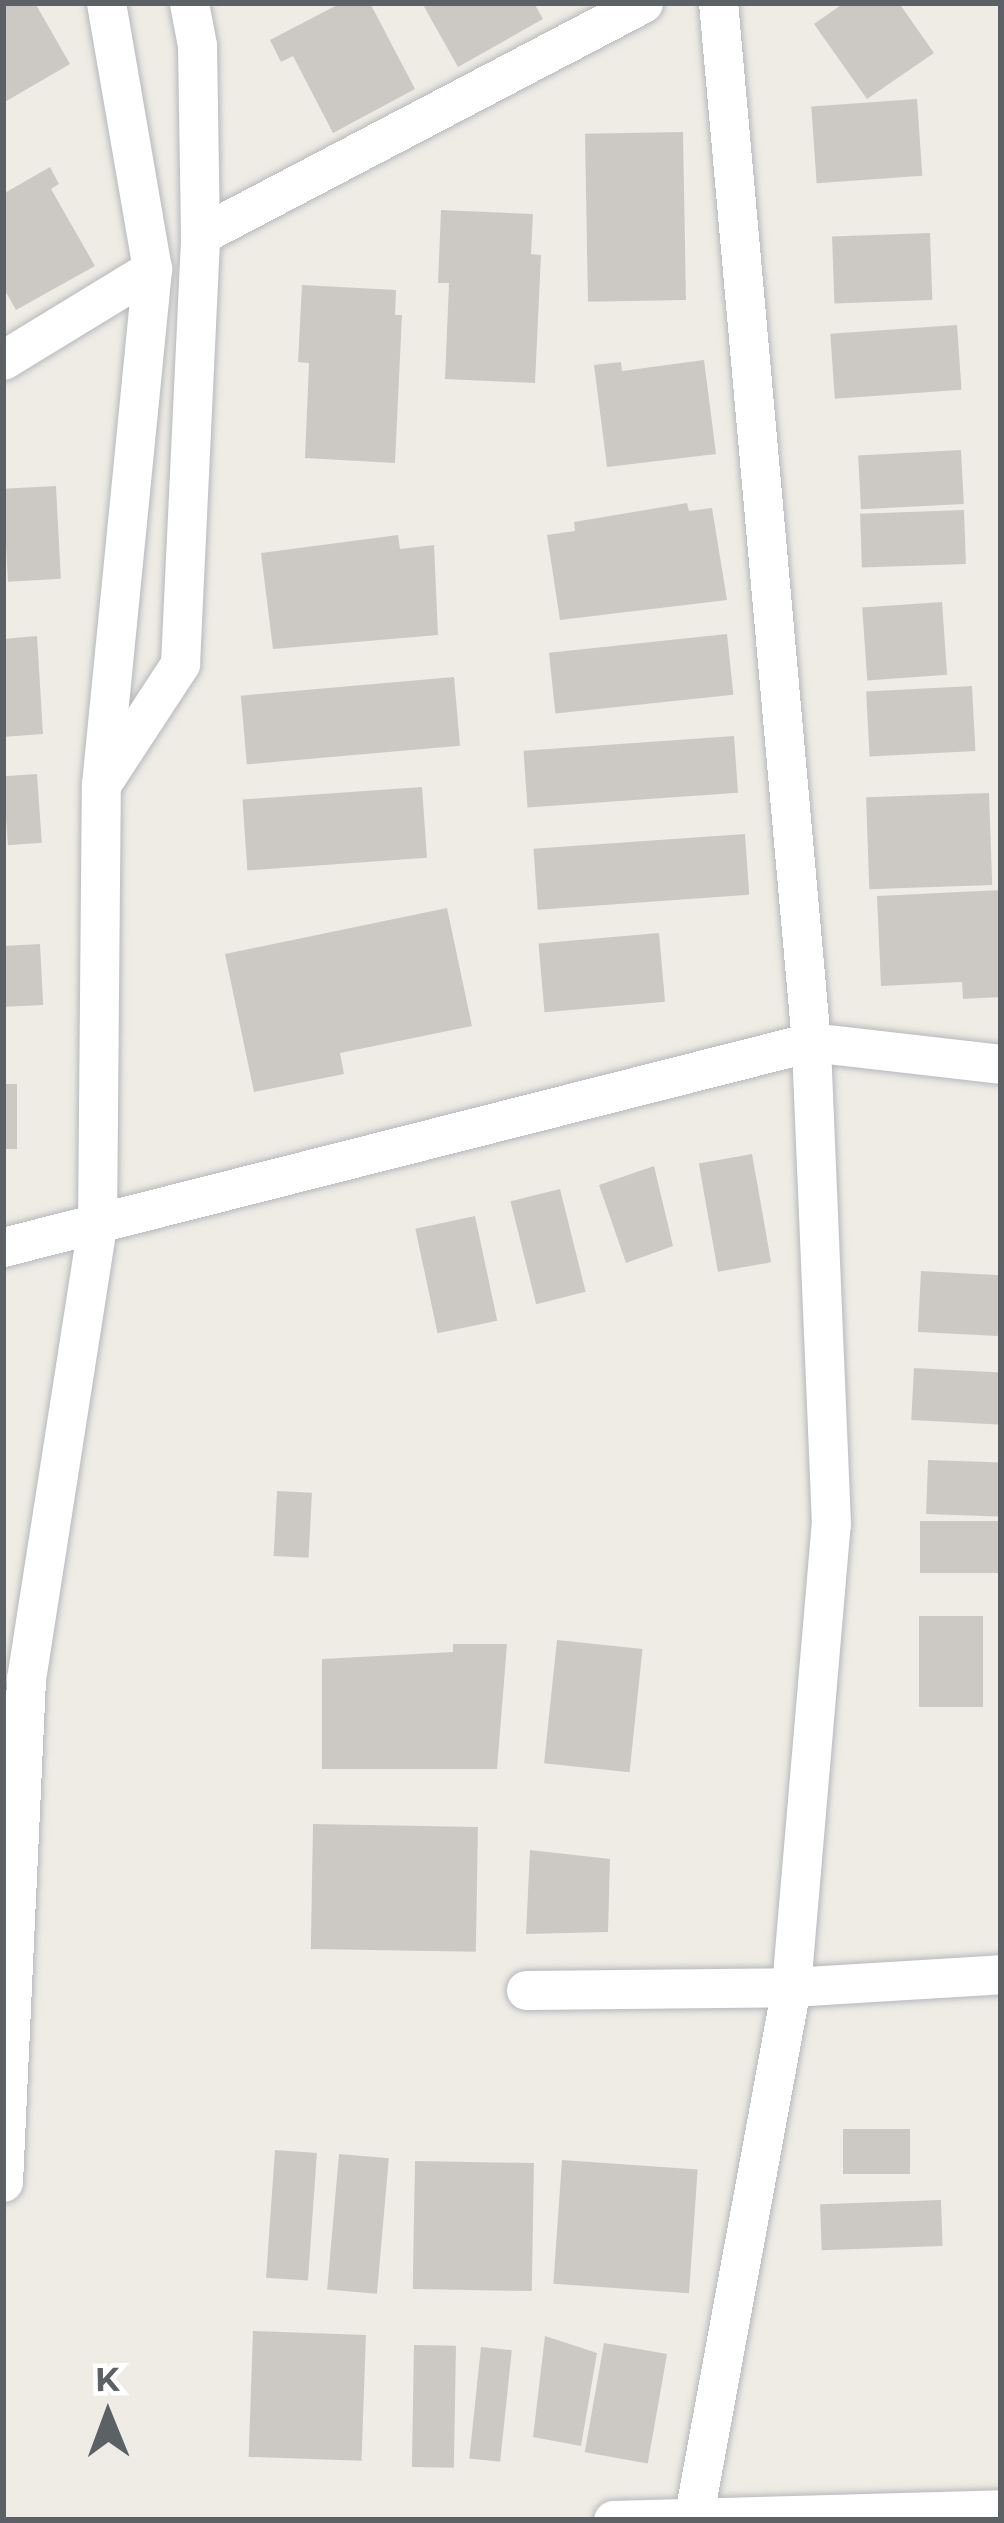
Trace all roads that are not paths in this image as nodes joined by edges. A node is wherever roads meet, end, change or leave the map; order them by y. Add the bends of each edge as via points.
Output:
1 (106, 3) edge
2 (189, 3) edge
3 (643, 3) edge
4 (718, 3) edge
5 (200, 235) junction
6 (152, 269) junction
7 (3, 360) edge
8 (101, 784) junction
9 (811, 1042) junction
10 (1001, 1064) edge
11 (97, 1225) junction
12 (3, 1247) edge
13 (14, 1696) edge
14 (1001, 1974) edge
15 (791, 1987) junction
16 (526, 1990) dead end
17 (3, 2182) edge
18 (1001, 2509) edge
19 (693, 2516) edge
20 (614, 2520) edge

1 - 6 street
2 - 5 street via 197,45
3 - 5 street
4 - 9 street
5 - 8 street via 180,664
6 - 7 street
6 - 8 street
8 - 11 street
9 - 10 street
9 - 11 street
9 - 15 street via 831,1524
11 - 12 street
11 - 13 street
13 - 17 street
14 - 15 street
15 - 16 street
15 - 19 street
18 - 19 street
19 - 20 street

